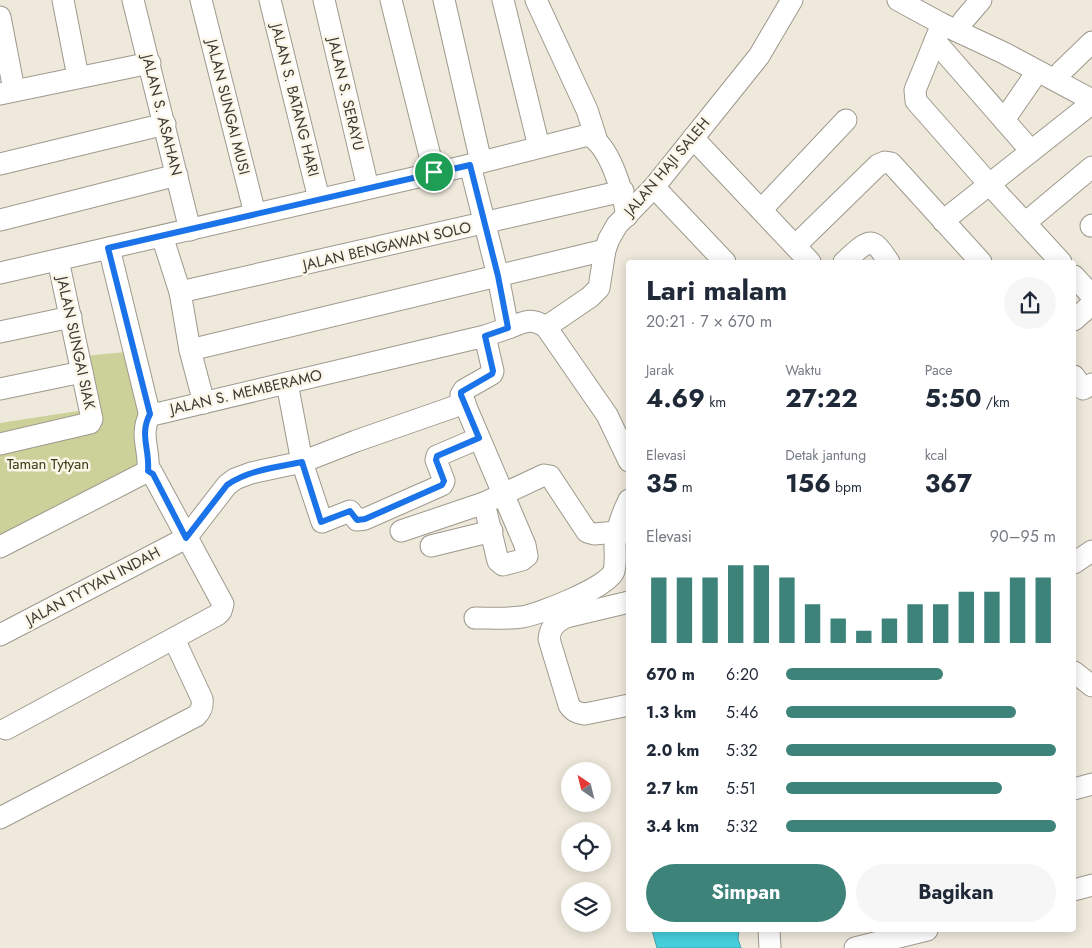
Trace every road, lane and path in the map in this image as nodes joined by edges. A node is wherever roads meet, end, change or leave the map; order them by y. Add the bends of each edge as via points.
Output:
1 (62, 0) edge
2 (133, 0) edge
3 (201, 0) edge
4 (270, 0) edge
5 (324, 0) edge
6 (391, 0) edge
7 (444, 0) edge
8 (503, 0) edge
9 (536, 0) edge
10 (792, 0) edge
11 (898, 0) edge
12 (926, 0) edge
13 (980, 0) edge
14 (0, 17) edge
15 (949, 25) junction
16 (1092, 42) edge
17 (1006, 46) junction
18 (150, 63) junction
19 (1037, 72) junction
20 (1061, 72) junction
21 (78, 77) junction
22 (1092, 87) edge
23 (7, 92) edge
24 (1092, 101) edge
25 (846, 120) dead end
26 (1004, 120) junction
27 (165, 124) junction
28 (596, 138) junction
29 (693, 138) junction
30 (539, 147) junction
31 (1031, 151) junction
32 (476, 163) junction
33 (0, 164) edge
34 (1092, 167) edge
35 (434, 172) junction
36 (177, 176) junction
37 (989, 184) junction
38 (654, 187) junction
39 (368, 188) junction
40 (623, 191) junction
41 (319, 199) junction
42 (761, 210) junction
43 (255, 214) junction
44 (627, 216) junction
45 (0, 220) edge
46 (943, 221) junction
47 (486, 223) junction
48 (1025, 223) junction
49 (190, 230) junction
50 (162, 236) junction
51 (795, 246) junction
52 (108, 248) junction
53 (605, 250) junction
54 (58, 260) junction
55 (723, 260) edge
56 (808, 260) edge
57 (846, 260) edge
58 (887, 260) edge
59 (979, 260) edge
60 (1059, 260) edge
61 (0, 273) edge
62 (498, 276) junction
63 (1076, 278) edge
64 (180, 292) junction
65 (1092, 296) edge
66 (1092, 304) edge
67 (71, 317) junction
68 (1076, 318) edge
69 (546, 326) junction
70 (508, 328) junction
71 (0, 332) edge
72 (485, 336) junction
73 (190, 350) junction
74 (82, 372) junction
75 (1076, 379) edge
76 (287, 383) junction
77 (1092, 384) edge
78 (0, 388) edge
79 (204, 403) junction
80 (465, 404) junction
81 (147, 422) junction
82 (479, 438) junction
83 (0, 444) edge
84 (626, 455) edge
85 (302, 462) junction
86 (148, 465) junction
87 (504, 493) junction
88 (484, 503) junction
89 (626, 506) edge
90 (401, 531) dead end
91 (492, 531) junction
92 (617, 532) junction
93 (186, 538) junction
94 (431, 546) dead end
95 (0, 547) edge
96 (1092, 550) edge
97 (1076, 562) edge
98 (626, 603) edge
99 (475, 618) dead end
100 (0, 635) edge
101 (174, 639) junction
102 (626, 706) edge
103 (6, 729) dead end
104 (1092, 784) edge
105 (1076, 788) edge
106 (0, 818) edge
107 (1092, 885) edge
108 (1076, 889) edge
109 (769, 932) edge
110 (919, 932) edge
111 (770, 948) edge
112 (855, 948) edge

1 - 21 street
2 - 18 street, JALAN S. ASAHAN
3 - 43 street, JALAN SUNGAI MUSI
4 - 41 street, JALAN S. BATANG HARI
5 - 39 street, JALAN S. SERAYU
6 - 35 street
7 - 32 street
8 - 30 street
9 - 28 street via 587,110
10 - 29 street, JALAN HAJI SALEH via 759,56
11 - 15 street
12 - 15 street
13 - 15 street
14 - 23 street
15 - 17 street
15 - 26 street
15 - 37 street via 915,90 916,101
16 - 20 street
17 - 19 street
17 - 20 street
18 - 21 street
18 - 27 street, JALAN S. ASAHAN
19 - 24 street
19 - 26 street
20 - 22 street
21 - 23 street
24 - 31 street
25 - 42 street
26 - 31 street
27 - 33 street
27 - 36 street, JALAN S. ASAHAN
28 - 30 street via 588,135
28 - 40 street
29 - 38 street, JALAN HAJI SALEH
29 - 42 street
30 - 32 street
31 - 37 street
32 - 35 street
32 - 47 street
34 - 48 street
35 - 39 street
36 - 45 street
36 - 49 street, JALAN S. ASAHAN
37 - 46 street
37 - 48 street
38 - 44 street, JALAN HAJI SALEH
38 - 55 street
39 - 41 street
40 - 44 street
40 - 47 street, JALAN BENGAWAN SOLO
41 - 43 street
42 - 51 street
43 - 49 street
44 - 53 street, JALAN HAJI SALEH via 617,225
46 - 51 street via 891,163 885,162 878,164
46 - 59 street
47 - 62 street
47 - 64 street, JALAN BENGAWAN SOLO
48 - 60 street
49 - 50 street
50 - 52 street
50 - 64 street
51 - 56 street
52 - 54 street
52 - 81 street, JALAN S. MEMBERAMO
53 - 62 street
53 - 69 street, JALAN HAJI SALEH via 599,288
54 - 61 street
54 - 67 street, JALAN SUNGAI SIAK
57 - 58 street via 870,243 875,244
62 - 70 street
62 - 73 street
63 - 65 street
64 - 73 street
66 - 68 street
67 - 71 street
67 - 74 street, JALAN SUNGAI SIAK
69 - 70 street, JALAN S. MEMBERAMO via 536,320
69 - 84 street via 607,416
70 - 72 street, JALAN S. MEMBERAMO
72 - 76 street, JALAN S. MEMBERAMO
72 - 80 street via 493,371 461,392
73 - 79 street
74 - 78 street
74 - 83 street, JALAN SUNGAI SIAK via 90,423
75 - 77 street via 1083,389
76 - 79 street, JALAN S. MEMBERAMO
76 - 85 street
79 - 81 street, JALAN S. MEMBERAMO via 152,415
80 - 82 street
80 - 85 street
81 - 86 street
82 - 85 street via 437,456 444,481 442,485 359,520 350,511 321,522
82 - 87 street
85 - 93 street via 235,479
86 - 93 street
86 - 95 street
87 - 88 street
87 - 91 street via 527,556 500,564
87 - 92 street via 544,475 550,476 587,532
88 - 90 street
88 - 91 street
89 - 92 street
91 - 94 street
92 - 99 street via 614,573 604,582 539,613
93 - 100 street, JALAN TYTYAN INDAH
93 - 101 street via 223,608 217,615
96 - 97 street
98 - 102 street via 558,621 550,632 573,710 585,714
101 - 103 street
101 - 106 street via 202,699 201,712
104 - 105 street
107 - 108 street
109 - 111 street
110 - 112 street

